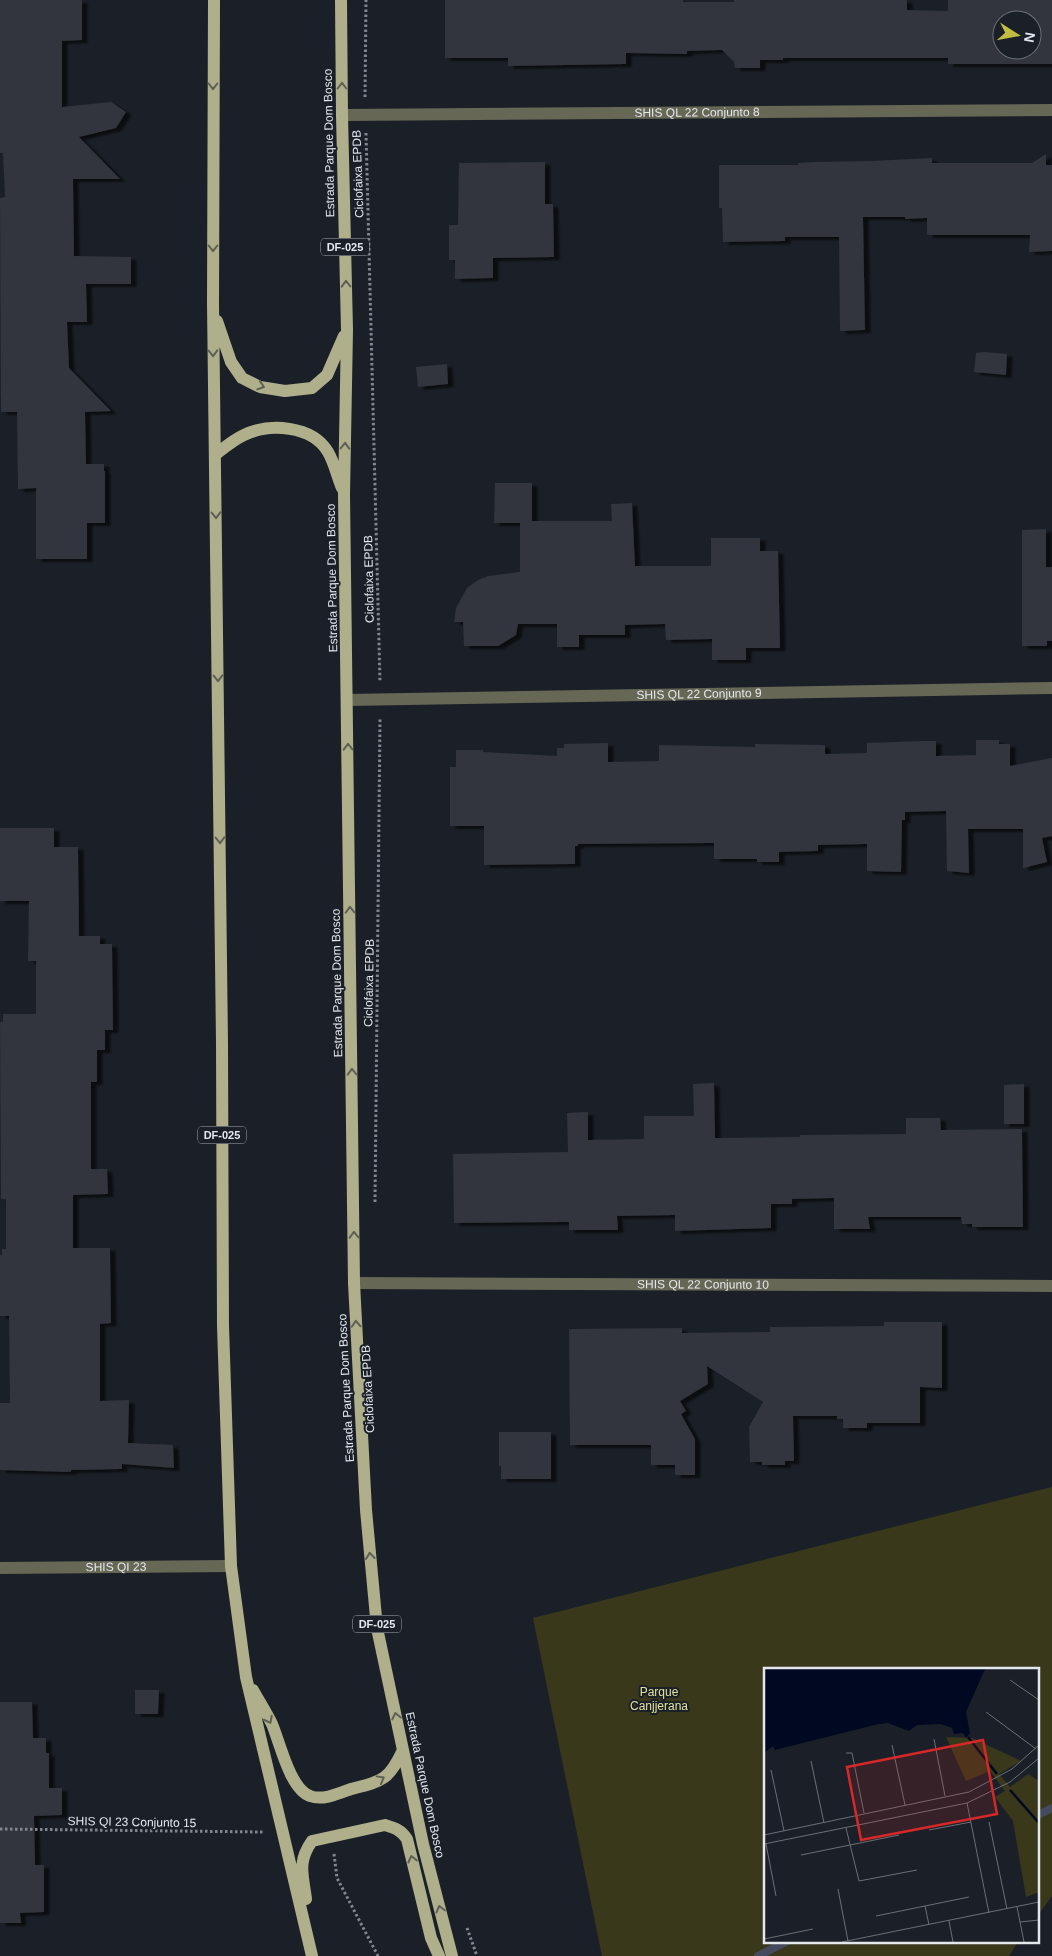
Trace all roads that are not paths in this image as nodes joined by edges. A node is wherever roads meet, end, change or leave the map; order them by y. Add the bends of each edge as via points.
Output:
1 (214, 0) edge
2 (341, 0) edge
3 (1052, 110) edge
4 (342, 115) junction
5 (213, 304) junction
6 (347, 330) junction
7 (215, 455) junction
8 (344, 495) junction
9 (1052, 688) edge
10 (347, 700) junction
11 (354, 1283) junction
12 (1052, 1286) edge
13 (231, 1566) junction
14 (0, 1568) edge
15 (246, 1677) junction
16 (403, 1750) junction
17 (312, 1955) edge
18 (439, 1956) edge
19 (452, 1956) edge

1 -> 5 main road, DF-025
4 -> 2 main road, Estrada Parque Dom Bosco / DF-025
3 - 4 street, SHIS QL 22 Conjunto 8
6 -> 4 main road, Estrada Parque Dom Bosco / DF-025
5 -> 6 main road via 231,362 242,378 260,387 285,391 312,388 327,375
5 -> 7 main road, DF-025
8 -> 6 main road, Estrada Parque Dom Bosco / DF-025
7 - 8 main road via 243,435 262,429 286,428 312,436 328,451
7 -> 13 main road, DF-025 via 222,1326
8 - 10 main road, Estrada Parque Dom Bosco / DF-025
9 - 10 street, SHIS QL 22 Conjunto 9
11 -> 10 main road, Estrada Parque Dom Bosco / DF-025
11 - 12 street, SHIS QL 22 Conjunto 10
16 -> 11 main road, Estrada Parque Dom Bosco / DF-025 via 377,1628 366,1510
13 - 14 street, SHIS QI 23
13 - 15 main road, DF-025
15 -> 16 main road via 271,1723 294,1780 302,1792 312,1797 324,1797 379,1782 395,1766
15 - 17 main road, DF-025
19 -> 16 main road, Estrada Parque Dom Bosco / DF-025
18 -> 17 main road via 431,1938 407,1839 402,1831 385,1825 312,1841 306,1850 301,1860

